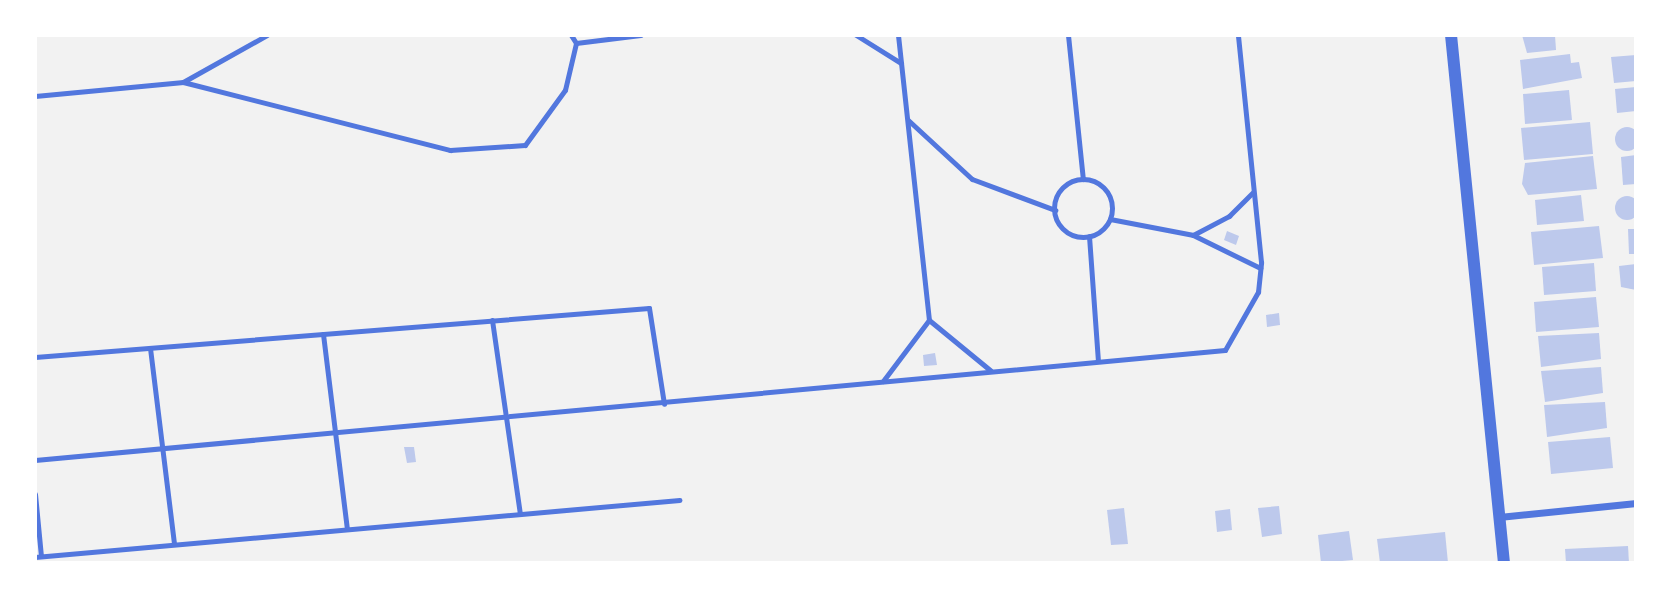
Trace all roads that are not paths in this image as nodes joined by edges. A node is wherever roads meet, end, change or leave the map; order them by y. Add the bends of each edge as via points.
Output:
1 (267, 35) edge
2 (571, 35) edge
3 (641, 35) edge
4 (856, 35) edge
5 (898, 35) edge
6 (1068, 35) edge
7 (1238, 35) edge
8 (1451, 35) edge
9 (576, 43) junction
10 (902, 63) junction
11 (183, 82) junction
12 (35, 96) edge
13 (908, 120) junction
14 (1083, 179) junction
15 (1252, 193) junction
16 (1055, 210) junction
17 (1110, 219) junction
18 (1193, 235) junction
19 (1089, 236) junction
20 (1260, 268) junction
21 (492, 320) junction
22 (929, 320) junction
23 (323, 334) junction
24 (150, 348) junction
25 (35, 357) edge
26 (1098, 361) junction
27 (991, 372) junction
28 (883, 381) junction
29 (664, 404) junction
30 (506, 414) junction
31 (336, 430) junction
32 (160, 448) junction
33 (35, 460) edge
34 (35, 494) edge
35 (679, 500) dead end
36 (1636, 503) edge
37 (520, 514) junction
38 (1499, 517) junction
39 (347, 529) junction
40 (174, 544) junction
41 (38, 556) edge
42 (1504, 563) edge

1 - 11 lane
2 - 9 lane
3 - 9 lane
4 - 10 lane
5 - 10 lane
6 - 14 lane
7 - 15 lane
8 - 38 street
9 - 11 lane via 565,90 525,145 450,150
10 - 13 lane
11 - 12 lane
13 - 16 lane via 972,178
13 - 22 lane
14 - 16 lane via 1059,192
14 - 17 lane via 1107,192
15 - 18 lane via 1229,216
15 - 20 lane
16 - 19 lane via 1062,228
17 - 18 lane
17 - 19 lane
18 - 20 lane
19 - 26 lane
20 - 26 lane via 1258,292 1225,350
21 - 23 lane
21 - 29 lane via 649,308
21 - 30 lane
22 - 27 lane
22 - 28 lane
23 - 24 lane
23 - 31 lane
24 - 25 lane
24 - 32 lane
26 - 27 lane
27 - 28 lane
28 - 29 lane
29 - 30 lane
30 - 31 lane
30 - 37 lane
31 - 32 lane
31 - 39 lane
32 - 33 lane
32 - 40 lane
34 - 41 lane
35 - 37 lane
36 - 38 street
37 - 39 lane
38 - 42 street
39 - 40 lane
40 - 41 lane

